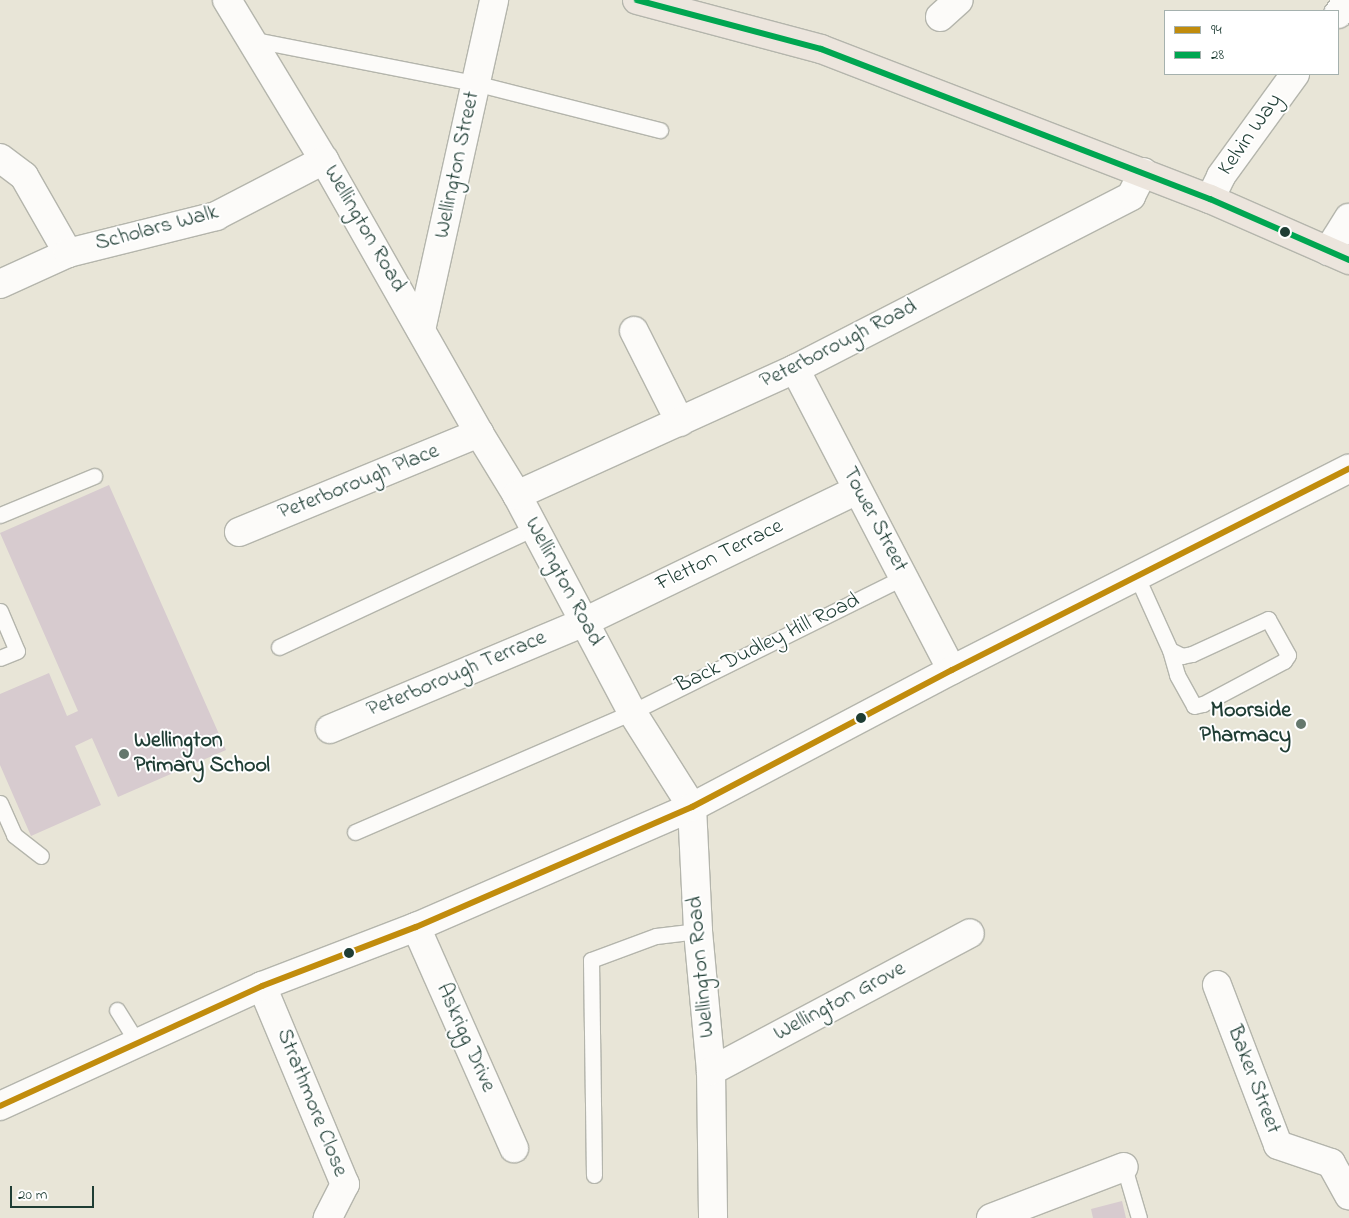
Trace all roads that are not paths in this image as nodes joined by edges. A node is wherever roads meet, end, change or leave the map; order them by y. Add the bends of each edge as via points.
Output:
1 (227, 0) edge
2 (494, 0) edge
3 (1348, 0) edge
4 (646, 1) edge
5 (1339, 13) edge
6 (250, 39) junction
7 (1294, 75) edge
8 (476, 83) junction
9 (660, 130) dead end
10 (0, 158) edge
11 (324, 160) junction
12 (1143, 172) junction
13 (1210, 199) junction
14 (1349, 218) edge
15 (68, 252) junction
16 (1338, 255) edge
17 (0, 284) edge
18 (421, 330) junction
19 (634, 331) dead end
20 (795, 369) junction
21 (680, 422) junction
22 (479, 433) junction
23 (1349, 470) edge
24 (94, 476) dead end
25 (857, 490) junction
26 (517, 495) junction
27 (0, 515) edge
28 (534, 528) junction
29 (239, 532) dead end
30 (904, 577) junction
31 (1137, 577) junction
32 (0, 611) edge
33 (584, 622) junction
34 (279, 647) dead end
35 (1170, 650) junction
36 (0, 658) edge
37 (952, 670) junction
38 (632, 712) junction
39 (330, 729) dead end
40 (0, 803) edge
41 (692, 807) junction
42 (355, 832) dead end
43 (41, 856) dead end
44 (416, 928) junction
45 (698, 931) junction
46 (970, 933) dead end
47 (1217, 985) dead end
48 (262, 986) junction
49 (117, 1010) dead end
50 (138, 1043) junction
51 (711, 1071) junction
52 (0, 1106) edge
53 (514, 1148) dead end
54 (1124, 1167) joint
55 (594, 1175) dead end
56 (1349, 1195) edge
57 (328, 1218) edge
58 (713, 1218) edge
59 (991, 1218) edge
60 (1139, 1218) edge

1 - 6 street, Wellington Road
2 - 8 street, Wellington Street
3 - 5 street
4 - 12 highway via 820,49
6 - 8 lane
6 - 11 street, Wellington Road
7 - 13 street, Kelvin Way via 1221,176
8 - 9 lane
8 - 18 street, Wellington Street
10 - 15 street, Scholars Walk via 24,176
11 - 15 street, Scholars Walk via 216,216
11 - 18 street, Wellington Road
12 - 13 highway
12 - 20 street, Peterborough Road via 1131,196
13 - 16 highway
14 - 16 street
15 - 17 street, Scholars Walk
18 - 22 street, Wellington Road
19 - 21 street
20 - 21 street, Peterborough Road
20 - 25 street, Tower Street
21 - 26 street, Peterborough Road
22 - 26 street, Wellington Road
22 - 29 street, Peterborough Place
23 - 31 street
24 - 27 lane
25 - 30 street, Tower Street
25 - 33 street, Fletton Terrace
26 - 28 street, Wellington Road
28 - 33 street, Wellington Road
28 - 34 lane
30 - 37 street, Tower Street
30 - 38 lane, Back Dudley Hill Road
31 - 35 lane
31 - 37 street
32 - 36 lane via 16,651
33 - 38 street, Wellington Road
33 - 39 street, Peterborough Terrace
35 - 35 lane via 1182,656 1192,654 1268,619 1288,655 1284,661 1194,706 1177,675
37 - 41 street
38 - 41 street, Wellington Road
38 - 42 lane, Back Dudley Hill Road
40 - 43 lane via 14,836
41 - 44 street
41 - 45 street, Wellington Road
44 - 48 street
44 - 53 street, Askrigg Drive
45 - 51 street, Wellington Road
45 - 55 lane via 656,936 591,960
46 - 51 street, Wellington Grove
47 - 56 street, Baker Street via 1278,1145 1331,1163
48 - 50 street
48 - 57 street, Strathmore Close via 345,1184
49 - 50 lane
50 - 52 street
51 - 58 street, Wellington Road
54 - 59 street
54 - 60 lane

